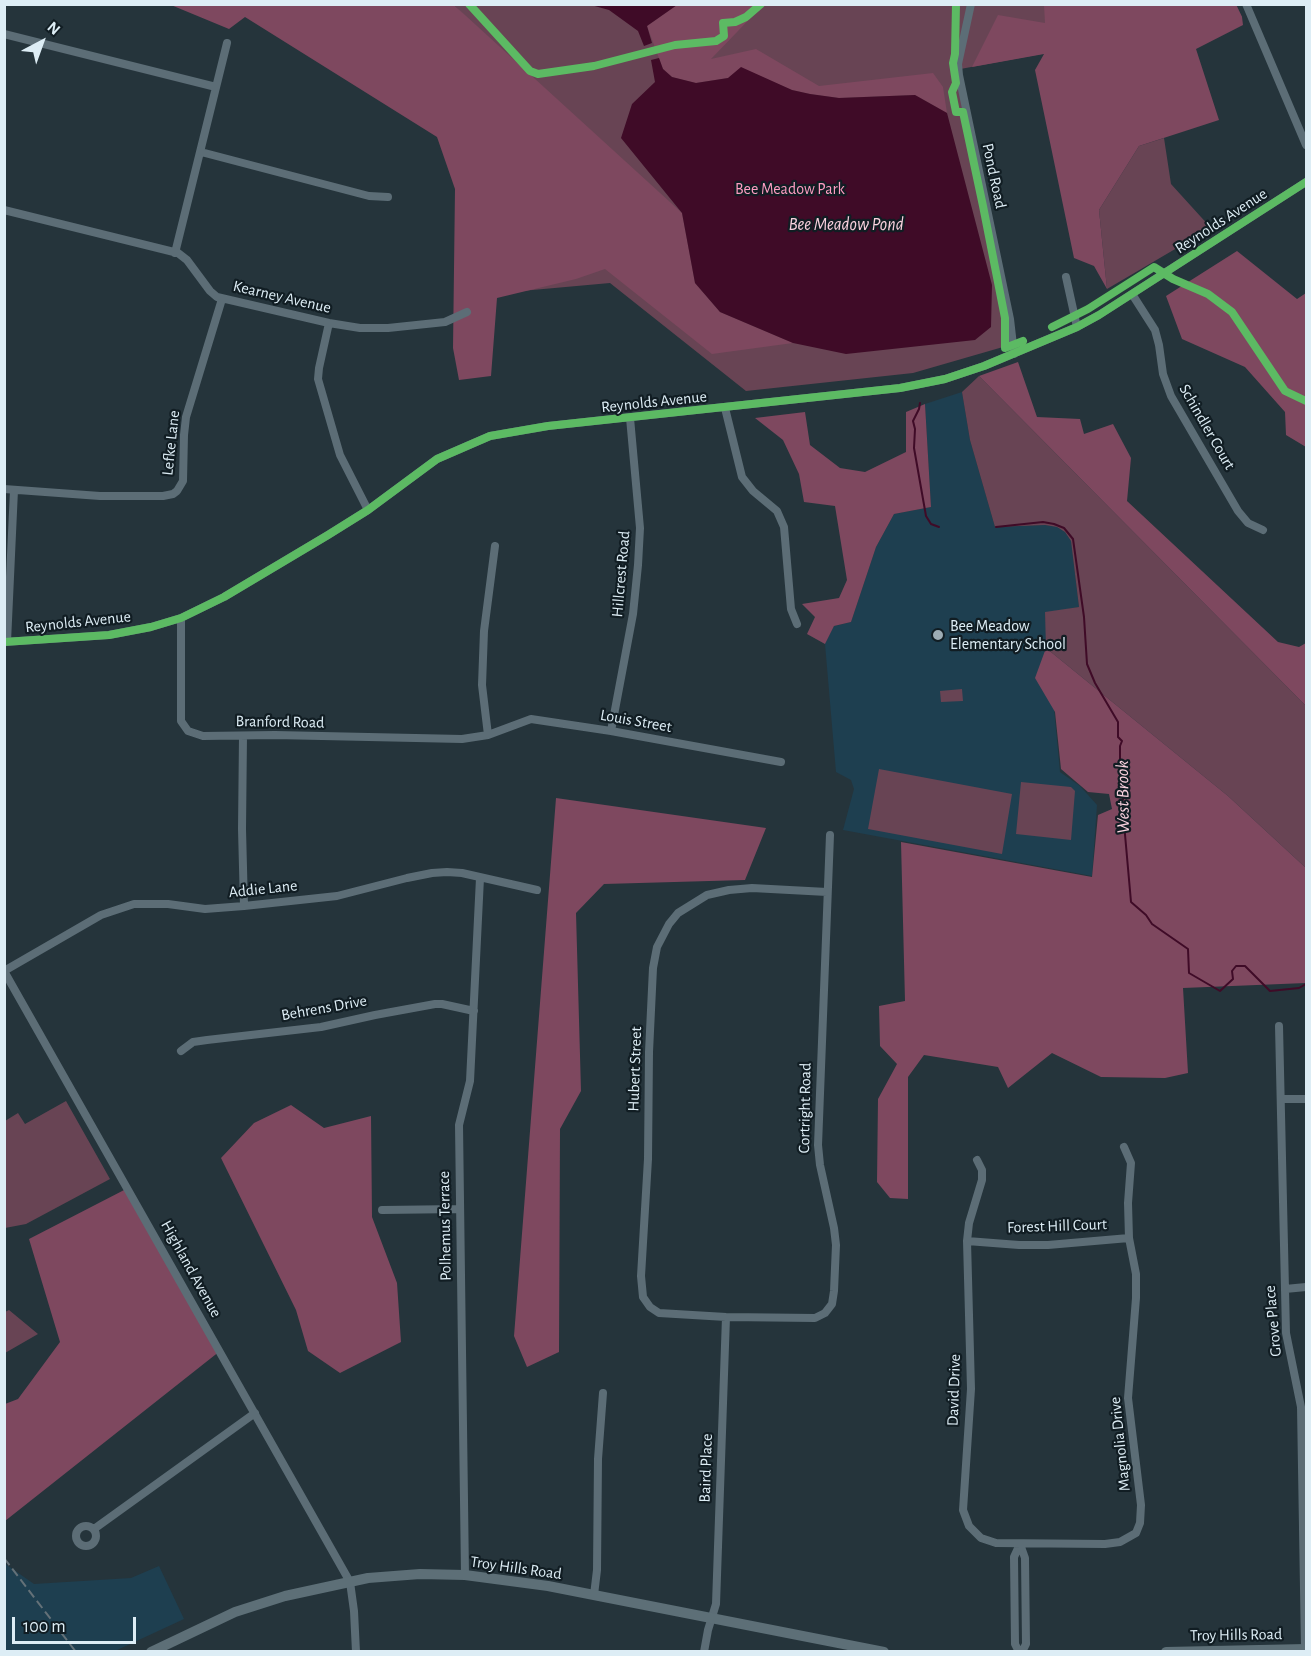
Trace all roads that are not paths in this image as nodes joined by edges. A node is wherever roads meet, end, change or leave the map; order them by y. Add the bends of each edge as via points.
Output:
1 (971, 4) edge
2 (1246, 4) edge
3 (4, 34) edge
4 (227, 43) dead end
5 (216, 87) junction
6 (1306, 145) edge
7 (201, 152) junction
8 (1306, 182) edge
9 (388, 197) dead end
10 (4, 210) edge
11 (175, 253) junction
12 (1066, 278) dead end
13 (1132, 294) junction
14 (222, 299) junction
15 (467, 312) dead end
16 (329, 323) junction
17 (1077, 327) junction
18 (1014, 354) junction
19 (725, 408) junction
20 (630, 418) junction
21 (9, 490) edge
22 (368, 510) junction
23 (1263, 530) dead end
24 (495, 546) dead end
25 (181, 618) junction
26 (797, 624) dead end
27 (6, 642) edge
28 (611, 730) junction
29 (488, 735) junction
30 (243, 736) junction
31 (781, 762) dead end
32 (830, 835) dead end
33 (480, 878) junction
34 (537, 890) dead end
35 (827, 892) junction
36 (244, 906) junction
37 (4, 971) edge
38 (474, 1011) junction
39 (1279, 1026) dead end
40 (181, 1051) dead end
41 (1306, 1099) edge
42 (1281, 1100) junction
43 (1124, 1147) dead end
44 (976, 1160) dead end
45 (459, 1209) junction
46 (382, 1210) dead end
47 (1129, 1238) junction
48 (967, 1241) junction
49 (1306, 1287) edge
50 (1285, 1289) junction
51 (726, 1317) junction
52 (603, 1393) dead end
53 (255, 1413) junction
54 (94, 1529) dead end
55 (1061, 1543) joint
56 (1020, 1544) junction
57 (465, 1575) junction
58 (350, 1582) junction
59 (594, 1595) junction
60 (712, 1619) junction
61 (1306, 1649) edge
62 (1209, 1651) edge
63 (151, 1652) edge
64 (356, 1652) edge
65 (704, 1652) edge
66 (884, 1652) edge
67 (1021, 1652) edge
68 (1166, 1652) edge

1 - 18 street, Pond Road via 959,75
2 - 6 street
3 - 5 street
4 - 5 street
5 - 7 street
7 - 9 street via 369,196
7 - 11 street
8 - 13 street, Reynolds Avenue
10 - 11 street, Kearney Avenue
11 - 14 street, Kearney Avenue via 187,260 210,291
12 - 17 street
13 - 17 street, Reynolds Avenue
13 - 23 street, Schindler Court via 1155,330 1171,396 1238,511 1248,523
14 - 16 street, Kearney Avenue
14 - 21 street, Lefke Lane via 186,417 183,481 177,491 163,496 100,496
15 - 16 street, Kearney Avenue via 445,322 399,327 360,328
16 - 22 street via 318,379 340,455
17 - 18 street, Reynolds Avenue
18 - 19 street, Reynolds Avenue via 928,383
19 - 20 street, Reynolds Avenue
19 - 26 street via 742,477 777,511 784,527 791,609
20 - 22 street, Reynolds Avenue via 523,429 479,440 437,459
20 - 28 street, Hillcrest Road via 640,528 638,565
21 - 27 street
22 - 25 street, Reynolds Avenue via 224,597
24 - 29 street via 483,652
25 - 27 street, Reynolds Avenue via 109,635
25 - 30 street, Branford Road via 183,726 192,734 203,736
28 - 29 street, Louis Street via 531,719
28 - 31 street, Louis Street
29 - 30 street, Branford Road via 462,739
30 - 36 street
32 - 35 street, Cortright Road
33 - 34 street, Addie Lane
33 - 36 street, Addie Lane via 462,873 432,873 337,896
33 - 38 street, Polhemus Terrace
35 - 51 street, Cortright Road via 818,1146 836,1245 834,1298 829,1309 815,1318
35 - 51 street, Hubert Street via 752,888 707,895 678,913 657,947 649,1052 641,1286 646,1302 659,1313
36 - 37 street, Addie Lane via 205,909 145,903 120,908
37 - 53 street, Highland Avenue
38 - 40 street, Behrens Drive via 435,1004 321,1027 194,1042
38 - 45 street, Polhemus Terrace via 470,1081 459,1125
39 - 42 street, Grove Place
41 - 42 street
42 - 50 street, Grove Place
43 - 47 street, Forest Hill Court via 1131,1163
44 - 48 street, David Drive via 982,1180
45 - 46 street
45 - 57 street, Polhemus Terrace
47 - 48 street, Forest Hill Court via 1048,1245
47 - 55 street, Magnolia Drive via 1136,1298 1128,1398 1140,1523 1136,1533 1120,1542
48 - 56 street, David Drive via 971,1389 963,1510 969,1526 981,1538
49 - 50 street
50 - 61 street, Grove Place via 1286,1333 1301,1407
51 - 60 street, Baird Place via 716,1604
52 - 59 street
53 - 54 street
53 - 58 street, Highland Avenue
55 - 56 street, David Drive
56 - 67 street via 1014,1557 1015,1644
57 - 58 main road, Troy Hills Road via 420,1574
57 - 59 main road, Troy Hills Road
58 - 63 main road, Troy Hills Road via 235,1612
58 - 64 street
59 - 60 main road, Troy Hills Road
60 - 65 street, Baird Place
60 - 66 main road, Troy Hills Road
61 - 62 main road, Troy Hills Road
62 - 68 main road, Troy Hills Road

